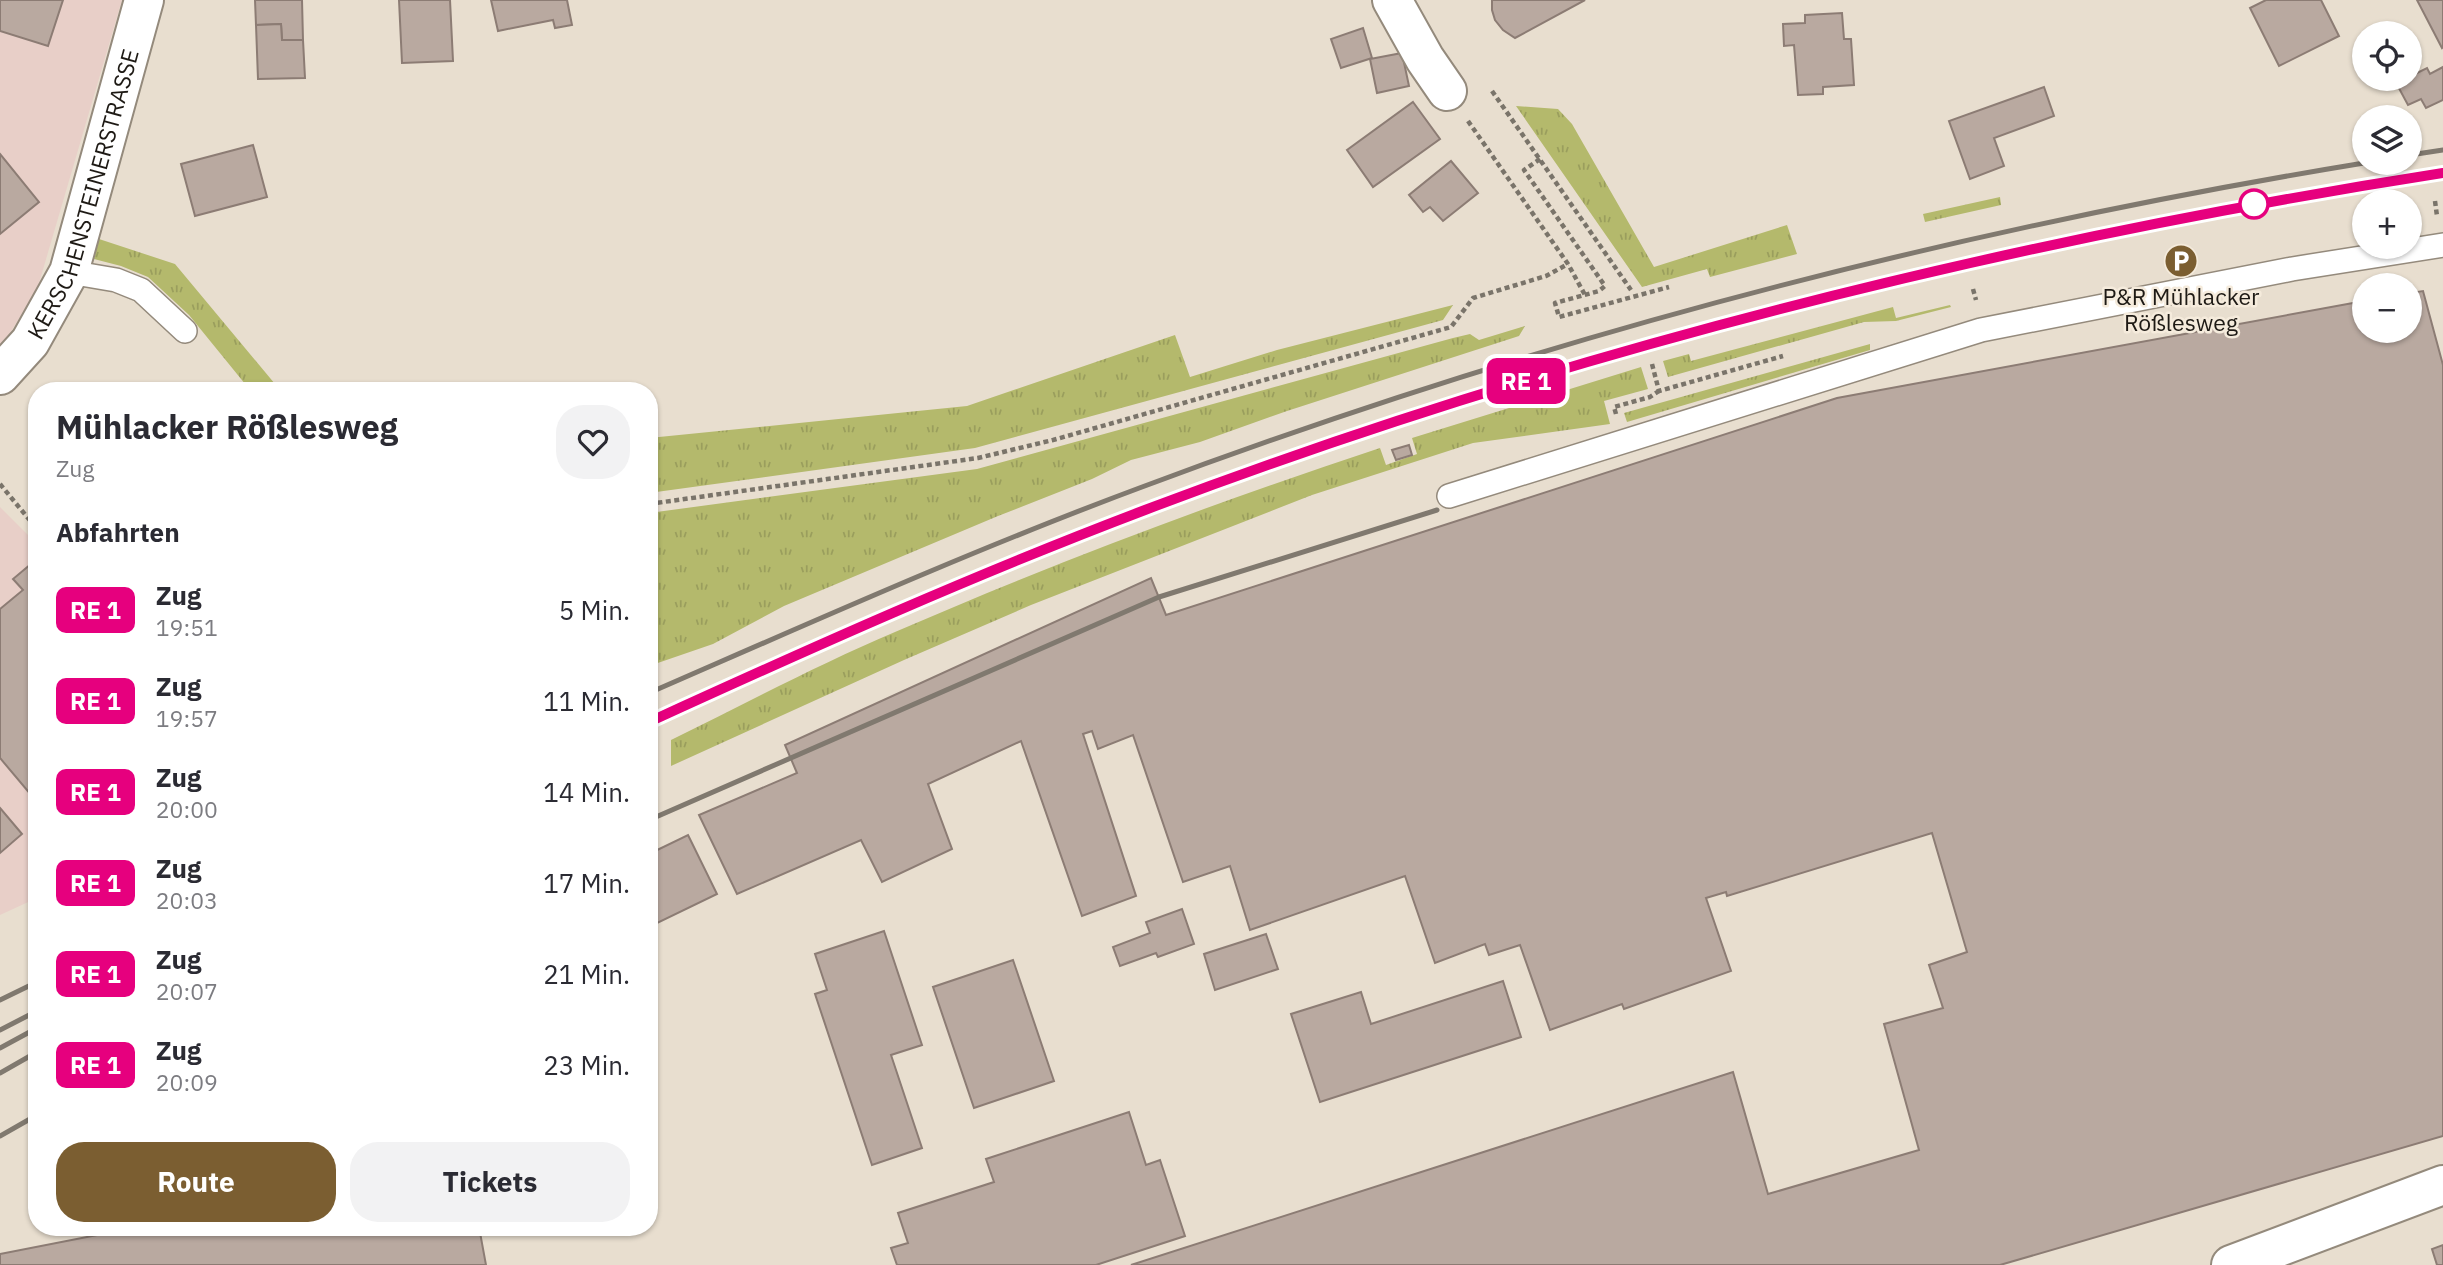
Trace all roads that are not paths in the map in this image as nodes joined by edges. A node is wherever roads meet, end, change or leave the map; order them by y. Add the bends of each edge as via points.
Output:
1 (144, 0) edge
2 (1392, 0) edge
3 (1447, 91) road end
4 (2443, 245) edge
5 (69, 272) junction
6 (185, 331) dead end
7 (0, 375) edge
8 (1449, 496) dead end
9 (2443, 1185) edge
10 (2231, 1265) edge

1 - 5 street, KERSCHENSTEINERSTRASSE
2 - 3 street
4 - 8 lane via 2292,269 1981,330
5 - 6 lane via 116,280 141,290
5 - 7 street, KERSCHENSTEINERSTRASSE via 30,342
9 - 10 street

